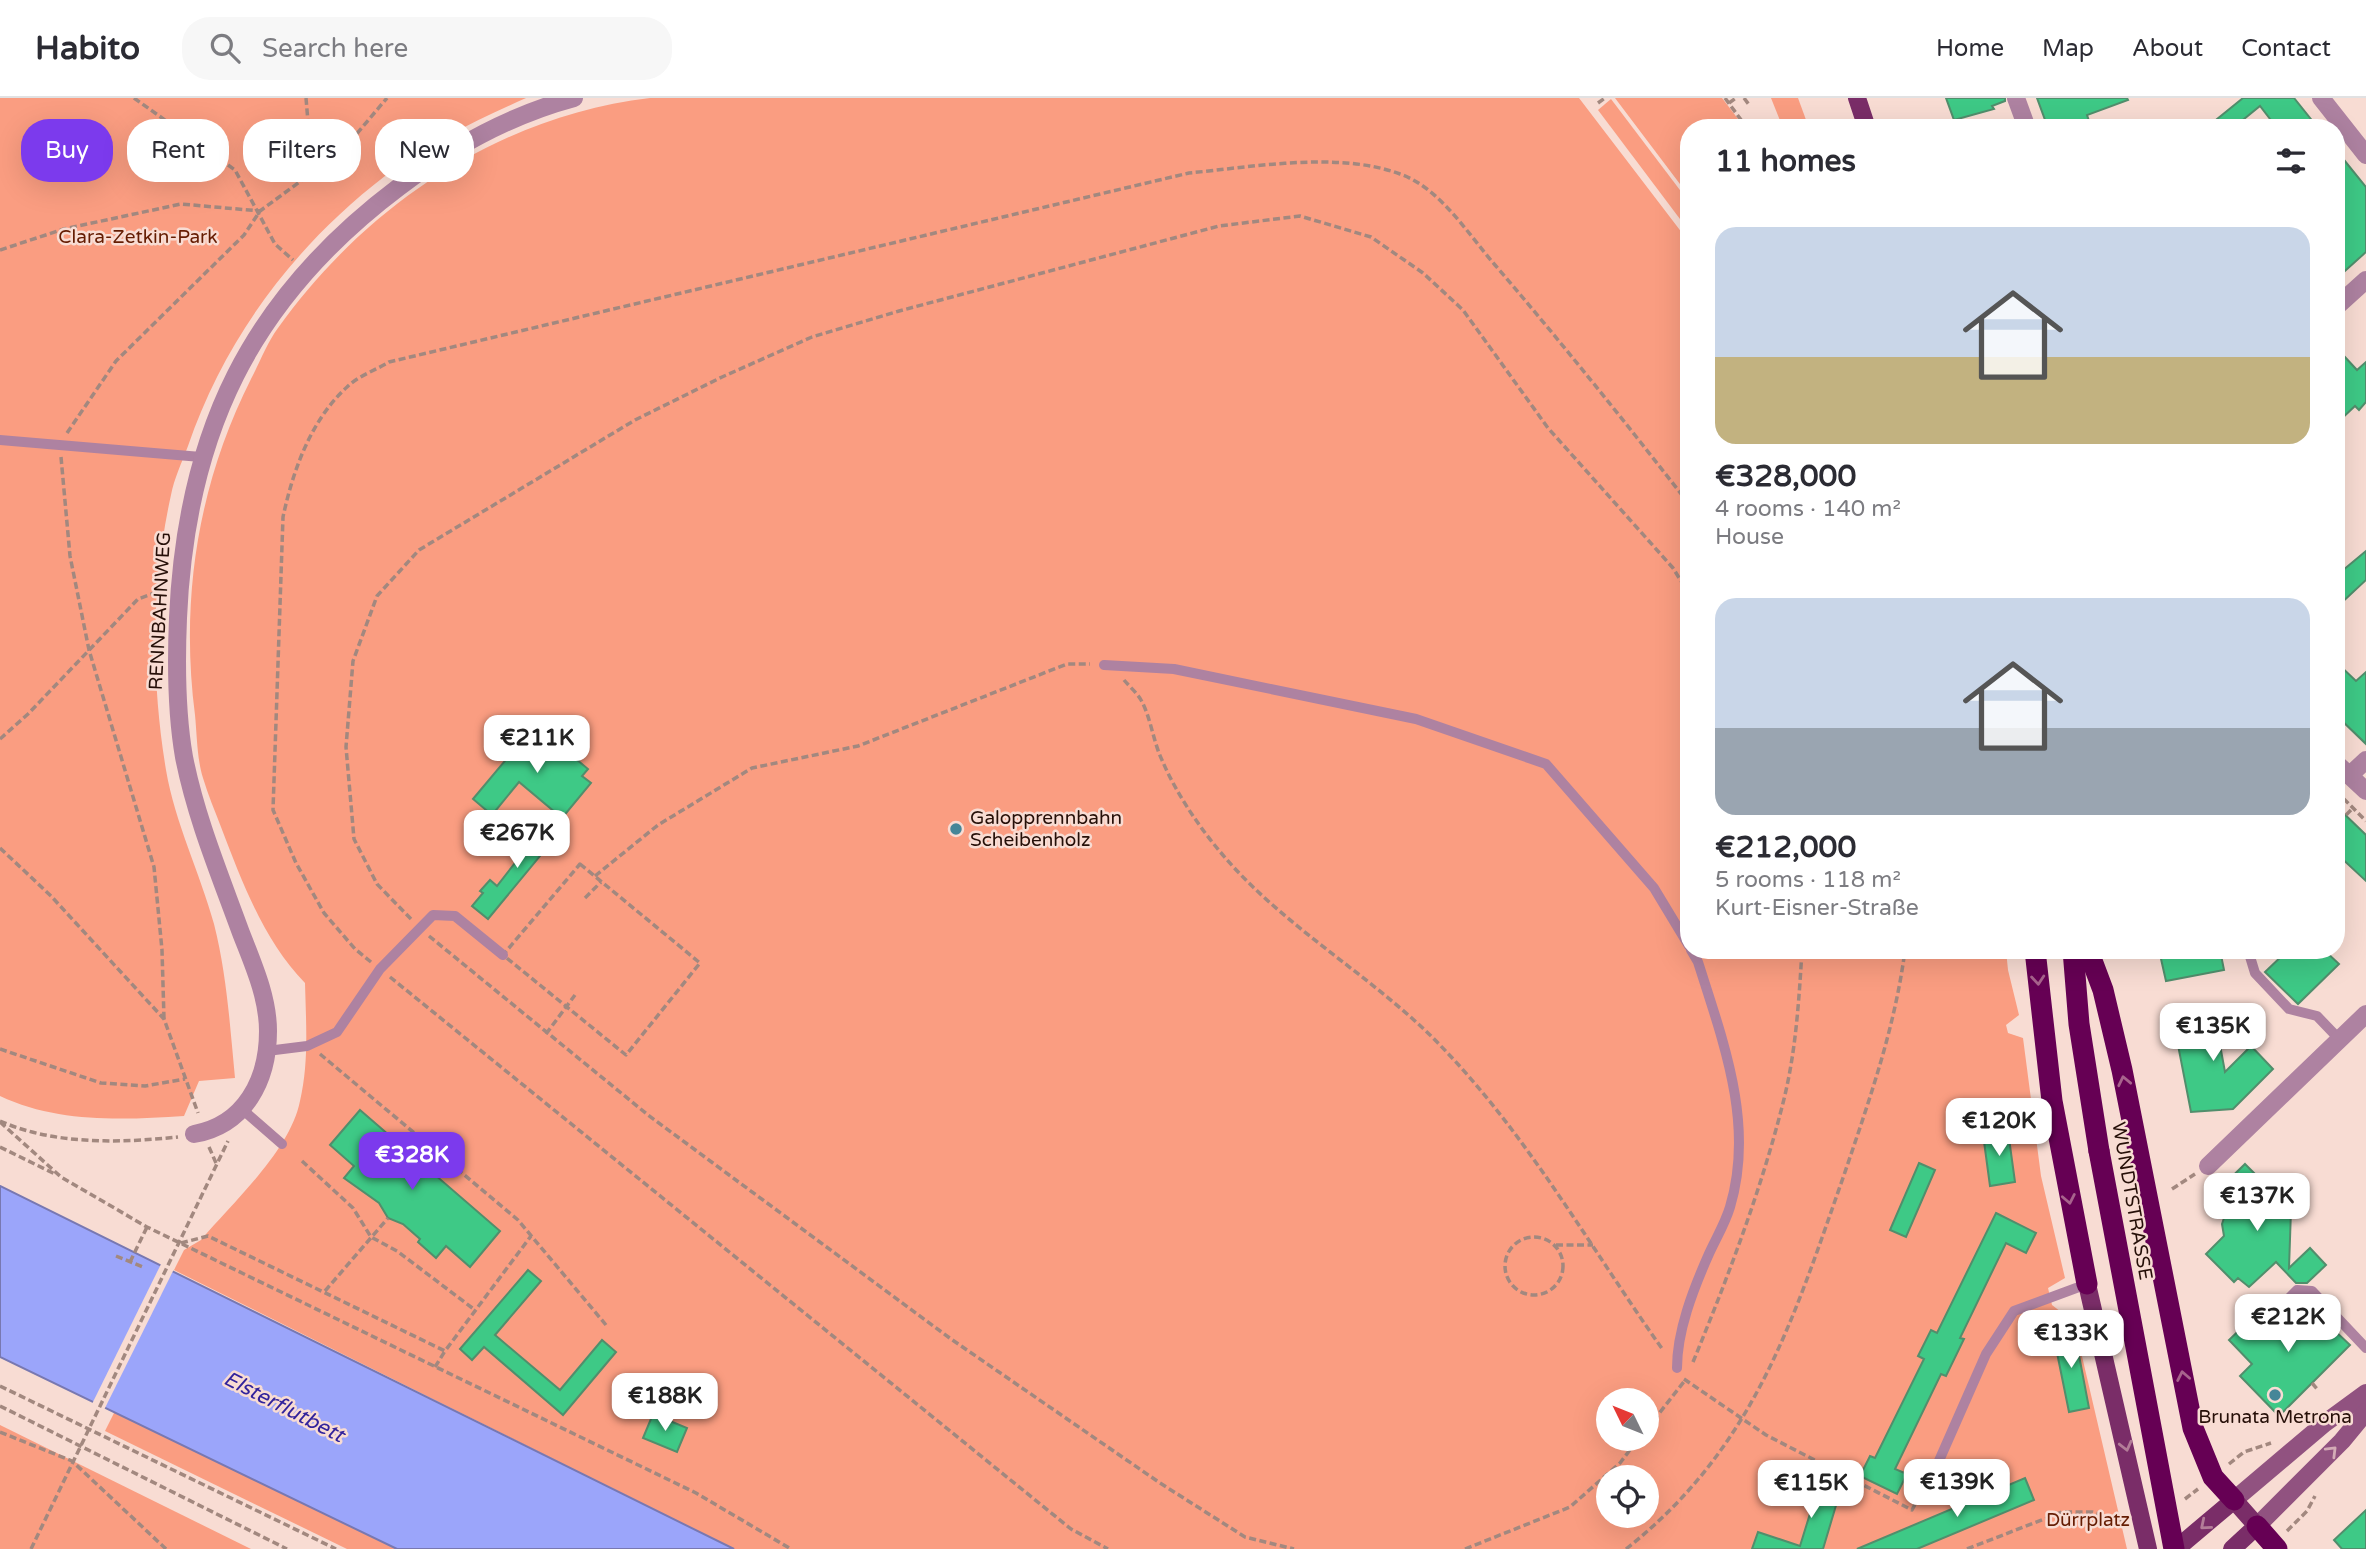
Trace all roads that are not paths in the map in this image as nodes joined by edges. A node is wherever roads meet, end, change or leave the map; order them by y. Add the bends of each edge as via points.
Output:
1 (574, 98) edge
2 (1857, 98) edge
3 (2016, 98) edge
4 (2320, 98) edge
5 (1864, 119) edge
6 (2024, 119) edge
7 (2337, 119) edge
8 (2345, 129) edge
9 (2366, 155) edge
10 (2366, 280) edge
11 (2345, 299) edge
12 (0, 440) edge
13 (201, 457) junction
14 (1104, 665) road end
15 (2366, 760) edge
16 (2345, 771) edge
17 (2350, 775) junction
18 (2366, 791) edge
19 (1680, 931) edge
20 (503, 955) road end
21 (1696, 959) edge
22 (2036, 959) edge
23 (2063, 959) edge
24 (2074, 959) edge
25 (2091, 959) edge
26 (2251, 959) edge
27 (2366, 1014) edge
28 (2079, 1024) junction
29 (2340, 1040) junction
30 (267, 1051) junction
31 (243, 1110) junction
32 (199, 1133) road end
33 (282, 1144) dead end
34 (2208, 1166) road end
35 (2087, 1284) junction
36 (2264, 1322) dead end
37 (2366, 1348) edge
38 (1677, 1368) road end
39 (2366, 1393) edge
40 (2366, 1412) edge
41 (1938, 1463) road end
42 (2234, 1500) junction
43 (2257, 1525) junction
44 (2148, 1549) edge
45 (2175, 1549) edge
46 (2232, 1549) edge
47 (2277, 1549) edge

1 - 13 street, RENNBAHNWEG via 495,128 431,163 377,204 306,271 247,350
2 - 5 main road
3 - 6 street
4 - 7 street
8 - 9 street
10 - 11 street
12 - 13 lane
13 - 30 street, RENNBAHNWEG via 187,517 179,586 177,701 184,757 210,848 259,982 267,1015
14 - 19 lane via 1174,669 1416,719 1546,764 1654,888
15 - 17 street
16 - 17 street
17 - 18 street
20 - 30 lane via 455,916 433,915 380,969 337,1032 307,1046
21 - 38 lane via 1733,1076 1739,1146 1730,1207 1677,1345
22 -> 35 highway via 2059,1148
23 - 28 highway, WUNDTSTRASSE
24 - 28 highway, WUNDTSTRASSE
42 -> 25 highway via 2213,1477 2198,1444 2122,1070
26 - 29 lane via 2255,973 2289,1009 2317,1016
27 - 29 street
28 - 45 highway, WUNDTSTRASSE, bridge
29 - 34 street
30 - 31 street, RENNBAHNWEG
31 - 32 street via 224,1124
31 - 33 lane
35 - 41 lane via 2014,1311 1986,1354
35 -> 44 main road
36 - 37 lane via 2297,1290 2312,1291
39 - 42 main road
43 -> 40 main road
42 - 43 main road
42 -> 45 main road
43 - 46 main road
43 - 47 highway

